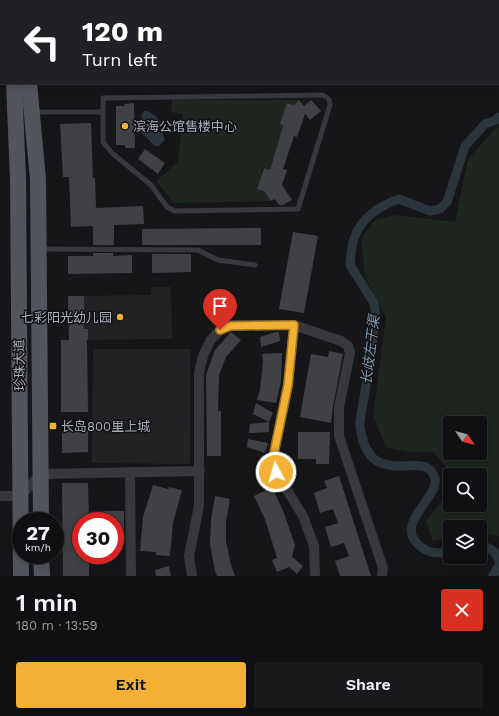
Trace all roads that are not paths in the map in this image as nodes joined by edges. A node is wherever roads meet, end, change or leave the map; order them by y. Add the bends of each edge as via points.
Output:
1 (14, 84) edge
2 (29, 84) edge
3 (32, 112) junction
4 (103, 112) junction
5 (39, 249) junction
6 (255, 265) dead end
7 (294, 325) junction
8 (200, 471) junction
9 (130, 472) junction
10 (41, 474) junction
11 (0, 496) edge
12 (20, 496) junction
13 (41, 512) edge
14 (42, 564) edge
15 (21, 576) edge
16 (42, 576) edge
17 (131, 576) edge
18 (192, 576) edge
19 (315, 576) edge
20 (382, 576) edge

1 - 12 main road, 珍珠大道 via 18,179
2 - 3 main road, 珍珠大道
3 - 4 lane
3 - 5 main road, 珍珠大道 via 38,179
4 - 4 lane via 103,142 112,153 151,185 167,207 174,211 298,209 330,105 329,99 323,95 103,98
5 - 6 lane via 198,250 218,260
5 - 10 main road, 珍珠大道
7 - 8 street via 230,326 220,330 210,341 202,356 199,373
7 - 19 street via 288,385 273,458 276,472 302,516 314,546
7 - 20 street via 348,346 350,353 339,407 339,436 383,568
8 - 9 street
8 - 18 street via 199,506 189,556
9 - 10 street
9 - 17 street
10 - 12 street
10 - 13 main road, 珍珠大道
11 - 12 street
12 - 15 main road, 珍珠大道
14 - 16 main road

